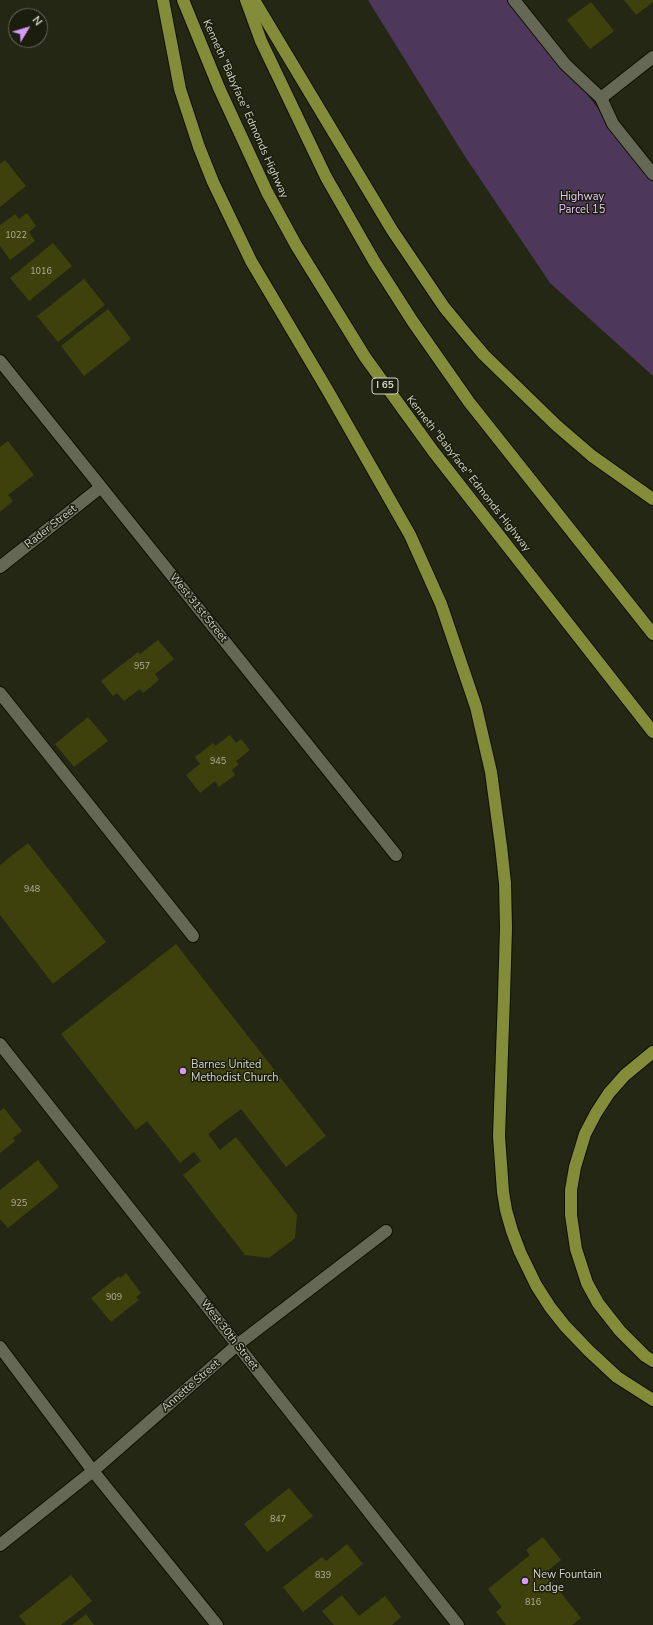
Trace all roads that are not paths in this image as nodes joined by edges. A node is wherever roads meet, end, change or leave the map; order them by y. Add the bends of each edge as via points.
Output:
1 (163, 0) edge
2 (184, 0) edge
3 (246, 0) edge
4 (254, 0) edge
5 (514, 0) edge
6 (653, 57) edge
7 (601, 98) junction
8 (653, 174) edge
9 (0, 361) edge
10 (101, 487) junction
11 (653, 499) edge
12 (0, 567) edge
13 (653, 634) edge
14 (0, 693) edge
15 (653, 732) edge
16 (396, 855) dead end
17 (194, 936) dead end
18 (0, 1044) edge
19 (653, 1052) edge
20 (386, 1231) dead end
21 (238, 1346) junction
22 (0, 1347) edge
23 (653, 1361) edge
24 (653, 1400) edge
25 (93, 1471) junction
26 (0, 1545) edge
27 (217, 1625) edge
28 (458, 1625) edge

1 - 24 highway via 180,89 213,182 251,261 410,535 441,604 476,707 491,772 502,846 506,928 499,1136 503,1192 512,1231 536,1285 565,1326 617,1377
2 - 15 highway, Kenneth "Babyface" Edmonds Highway / I 65 via 219,88 267,192 365,358 433,451
3 - 13 highway via 261,40 326,178 413,322 469,402
4 - 11 highway via 392,230 444,307 484,355 556,425 592,456
5 - 7 street via 565,64
6 - 7 street
7 - 8 street via 613,124
9 - 10 street, West 31st Street
10 - 12 street, Rader Street
10 - 16 street, West 31st Street
14 - 17 street
18 - 21 street, West 30th Street
19 - 23 highway via 625,1075 609,1093 585,1134 575,1167 571,1190 571,1214 576,1249 587,1283 598,1303 620,1331
20 - 21 street, Annette Street
21 - 25 street, Annette Street
21 - 28 street, West 30th Street
22 - 25 street
25 - 26 street, Annette Street
25 - 27 street

